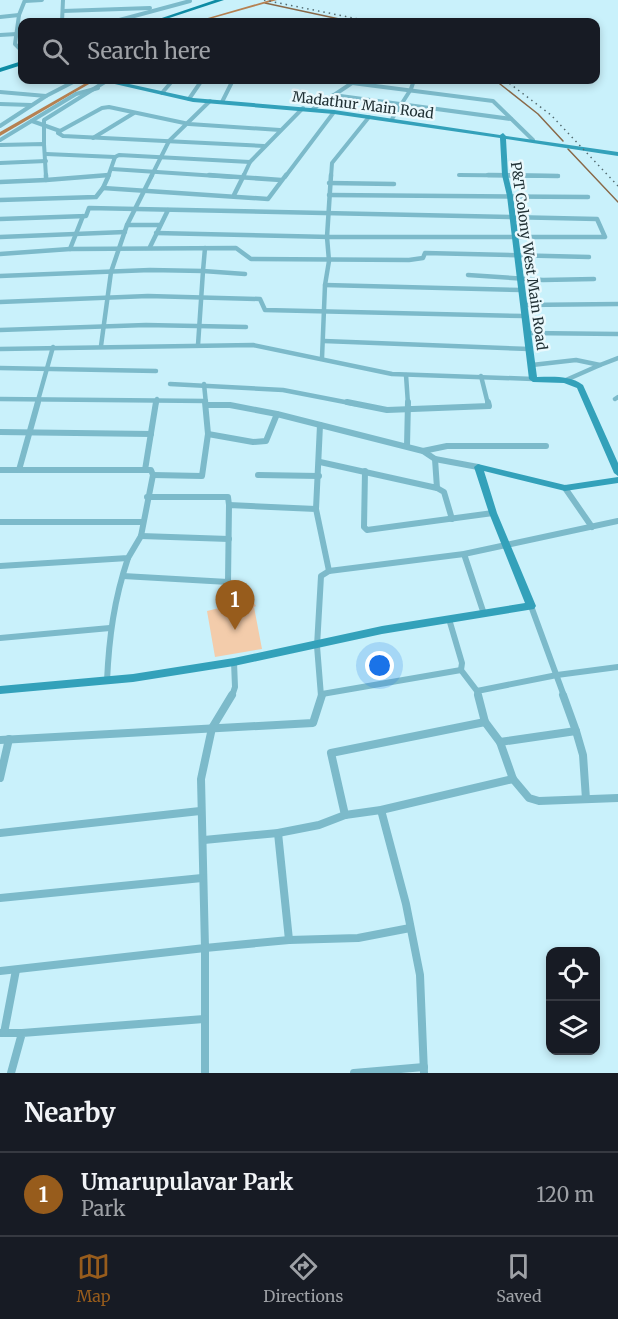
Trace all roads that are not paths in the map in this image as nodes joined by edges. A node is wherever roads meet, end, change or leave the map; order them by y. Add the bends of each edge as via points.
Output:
1 (25, 0) edge
2 (42, 0) edge
3 (63, 0) edge
4 (150, 0) edge
5 (190, 0) edge
6 (221, 0) edge
7 (150, 10) junction
8 (63, 11) junction
9 (19, 15) junction
10 (0, 17) edge
11 (19, 18) edge
12 (62, 18) edge
13 (125, 18) edge
14 (165, 18) edge
15 (18, 32) edge
16 (16, 34) junction
17 (0, 35) edge
18 (18, 47) edge
19 (18, 64) edge
20 (0, 70) edge
21 (69, 84) edge
22 (102, 84) edge
23 (124, 84) edge
24 (169, 84) edge
25 (199, 84) edge
26 (231, 84) edge
27 (350, 84) edge
28 (362, 84) edge
29 (413, 84) edge
30 (98, 88) junction
31 (411, 89) junction
32 (0, 92) edge
33 (162, 93) junction
34 (333, 95) junction
35 (46, 96) junction
36 (189, 99) junction
37 (210, 101) junction
38 (222, 102) junction
39 (0, 104) edge
40 (401, 104) junction
41 (32, 105) junction
42 (303, 108) junction
43 (313, 109) junction
44 (334, 111) junction
45 (134, 113) junction
46 (369, 117) junction
47 (392, 119) junction
48 (511, 119) junction
49 (32, 121) junction
50 (42, 124) junction
51 (189, 124) junction
52 (0, 126) edge
53 (60, 130) junction
54 (280, 130) junction
55 (503, 135) junction
56 (93, 138) junction
57 (0, 140) edge
58 (533, 140) junction
59 (169, 141) junction
60 (44, 144) junction
61 (0, 145) edge
62 (264, 146) junction
63 (46, 154) junction
64 (618, 154) edge
65 (115, 157) junction
66 (161, 157) junction
67 (46, 161) junction
68 (250, 162) junction
69 (0, 163) edge
70 (112, 169) junction
71 (153, 171) junction
72 (459, 175) dead end
73 (505, 175) junction
74 (558, 176) dead end
75 (108, 177) junction
76 (243, 177) junction
77 (46, 180) junction
78 (281, 180) junction
79 (0, 182) edge
80 (329, 183) junction
81 (394, 184) dead end
82 (103, 188) junction
83 (144, 190) junction
84 (234, 195) junction
85 (329, 195) junction
86 (510, 196) junction
87 (588, 197) dead end
88 (0, 200) edge
89 (135, 209) junction
90 (168, 210) junction
91 (328, 215) junction
92 (83, 216) junction
93 (0, 219) edge
94 (512, 219) junction
95 (160, 225) junction
96 (126, 228) junction
97 (75, 233) junction
98 (156, 233) junction
99 (0, 237) edge
100 (327, 237) junction
101 (514, 237) junction
102 (150, 247) junction
103 (205, 248) junction
104 (70, 249) junction
105 (118, 249) junction
106 (0, 254) edge
107 (517, 256) junction
108 (589, 257) dead end
109 (329, 261) junction
110 (203, 271) junction
111 (111, 272) junction
112 (245, 274) dead end
113 (468, 275) dead end
114 (0, 276) edge
115 (519, 278) junction
116 (594, 279) dead end
117 (325, 285) junction
118 (522, 290) junction
119 (109, 297) junction
120 (201, 297) junction
121 (0, 302) edge
122 (618, 304) edge
123 (524, 305) junction
124 (325, 312) junction
125 (524, 316) junction
126 (199, 326) junction
127 (104, 327) junction
128 (246, 327) dead end
129 (0, 330) edge
130 (529, 333) junction
131 (618, 334) edge
132 (324, 341) dead end
133 (198, 345) junction
134 (101, 346) junction
135 (53, 347) junction
136 (529, 349) junction
137 (0, 350) edge
138 (322, 358) junction
139 (618, 358) edge
140 (532, 365) junction
141 (600, 365) junction
142 (0, 368) edge
143 (46, 368) junction
144 (156, 371) dead end
145 (406, 375) junction
146 (481, 376) junction
147 (532, 379) junction
148 (566, 380) junction
149 (170, 384) dead end
150 (204, 384) junction
151 (0, 399) edge
152 (38, 399) junction
153 (157, 399) junction
154 (206, 403) junction
155 (408, 411) junction
156 (277, 414) junction
157 (320, 425) junction
158 (0, 432) edge
159 (28, 432) junction
160 (151, 434) junction
161 (208, 434) junction
162 (407, 446) junction
163 (546, 446) dead end
164 (423, 451) junction
165 (435, 459) junction
166 (320, 462) junction
167 (478, 467) junction
168 (0, 470) edge
169 (19, 470) junction
170 (145, 470) junction
171 (365, 471) junction
172 (618, 472) edge
173 (153, 475) junction
174 (258, 475) dead end
175 (319, 476) junction
176 (618, 480) edge
177 (437, 488) junction
178 (565, 488) junction
179 (147, 497) junction
180 (229, 505) junction
181 (316, 509) junction
182 (493, 513) junction
183 (452, 519) junction
184 (618, 521) edge
185 (0, 522) edge
186 (143, 522) junction
187 (592, 527) junction
188 (141, 536) junction
189 (229, 539) junction
190 (506, 545) junction
191 (464, 554) junction
192 (128, 558) junction
193 (2, 566) edge
194 (329, 571) junction
195 (0, 575) edge
196 (123, 576) junction
197 (531, 606) junction
198 (484, 614) junction
199 (448, 619) junction
200 (110, 628) junction
201 (0, 638) edge
202 (317, 646) junction
203 (234, 662) junction
204 (618, 667) edge
205 (461, 670) junction
206 (557, 675) junction
207 (107, 681) junction
208 (0, 690) edge
209 (477, 691) junction
210 (322, 694) junction
211 (485, 722) junction
212 (212, 729) junction
213 (576, 731) junction
214 (0, 740) edge
215 (9, 740) junction
216 (500, 742) junction
217 (0, 778) edge
218 (513, 779) junction
219 (618, 798) edge
220 (586, 799) junction
221 (381, 810) junction
222 (200, 811) junction
223 (345, 815) junction
224 (0, 833) edge
225 (278, 833) junction
226 (204, 840) junction
227 (202, 878) junction
228 (0, 898) edge
229 (410, 928) junction
230 (290, 940) junction
231 (205, 948) junction
232 (16, 970) junction
233 (0, 971) edge
234 (204, 1019) junction
235 (2, 1033) edge
236 (22, 1033) junction
237 (424, 1070) edge
238 (11, 1073) edge
239 (205, 1073) edge
240 (354, 1073) edge

1 - 2 street
1 - 9 street
3 - 8 street
4 - 7 street
5 - 7 street
6 - 14 main road
7 - 8 street
7 - 13 street
8 - 12 street
9 - 10 street
9 - 11 street
15 - 16 street
16 - 17 street
16 - 18 street
19 - 20 main road
21 - 35 street
22 - 30 street
23 - 33 street, Madathur Main Road
24 - 33 street
25 - 36 street
26 - 38 street
27 - 34 street
28 - 31 street
29 - 31 street
30 - 49 street via 76,94
30 - 50 street via 47,117
31 - 40 street
31 - 48 street via 493,101
32 - 35 street
33 - 36 street, Madathur Main Road
34 - 40 street
34 - 43 street
35 - 41 street
36 - 37 street, Madathur Main Road
37 - 38 street, Madathur Main Road
37 - 51 street
38 - 42 street, Madathur Main Road
39 - 41 street
40 - 47 street
40 - 48 street
41 - 52 street
42 - 43 street, Madathur Main Road
42 - 54 street
43 - 44 street, Madathur Main Road
44 - 46 street, Madathur Main Road
44 - 78 street
45 - 51 street
45 - 53 street via 106,107
45 - 56 street
46 - 47 street, Madathur Main Road
46 - 80 street via 332,163
47 - 55 street, Madathur Main Road
48 - 58 street
49 - 50 street
49 - 57 street
50 - 53 street
50 - 60 street
51 - 54 street
51 - 59 street
53 - 56 street via 58,133 63,136
54 - 62 street
55 - 58 street, Madathur Main Road
55 - 73 street, P&T Colony West Main Road
56 - 59 street
58 - 64 street, Madathur Main Road
59 - 62 street
59 - 66 street
60 - 61 street
60 - 63 street
62 - 68 street
63 - 65 street
63 - 67 street
65 - 66 street
65 - 70 street
66 - 68 street
66 - 71 street
67 - 69 street
67 - 77 street
68 - 76 street
70 - 71 street
70 - 75 street
71 - 76 street
71 - 83 street
72 - 73 street
73 - 74 street
73 - 86 street, P&T Colony West Main Road
75 - 77 street
75 - 82 street
76 - 78 street
76 - 84 street
77 - 79 street
78 - 84 street via 268,199
80 - 81 street
80 - 85 street
82 - 83 street
82 - 88 street via 96,197
83 - 84 street
83 - 89 street
85 - 86 street
85 - 91 street
86 - 87 street
86 - 94 street, P&T Colony West Main Road
89 - 90 street
89 - 92 street via 89,208
89 - 96 street
90 - 91 street
90 - 95 street
91 - 94 street
91 - 100 street
92 - 93 street
92 - 97 street
94 - 101 street, P&T Colony West Main Road
94 - 101 street via 597,219 605,237
95 - 96 street
95 - 98 street
96 - 97 street
96 - 105 street
97 - 99 street
97 - 104 street
98 - 100 street
98 - 102 street
100 - 101 street
100 - 109 street
101 - 107 street, P&T Colony West Main Road
102 - 103 street
102 - 105 street
103 - 109 street via 236,248 251,259
103 - 110 street
104 - 105 street
104 - 106 street
105 - 111 street
107 - 108 street
107 - 109 street via 425,253 423,258 409,260
107 - 115 street, P&T Colony West Main Road
109 - 117 street
110 - 111 street
110 - 112 street
110 - 120 street
111 - 114 street
111 - 119 street
113 - 115 street
115 - 116 street
115 - 118 street, P&T Colony West Main Road
117 - 118 street
117 - 124 street
118 - 123 street, P&T Colony West Main Road
119 - 120 street
119 - 121 street
119 - 127 street
120 - 124 street via 260,299 265,310
120 - 126 street
122 - 123 street
123 - 125 street, P&T Colony West Main Road
124 - 125 street
124 - 138 street
125 - 130 street, P&T Colony West Main Road
126 - 127 street
126 - 128 street
126 - 133 street
127 - 129 street
127 - 134 street
130 - 131 street
130 - 136 street, P&T Colony West Main Road
132 - 136 street
133 - 134 street
133 - 138 street via 253,345
134 - 135 street
135 - 137 street
135 - 143 street
136 - 140 street, P&T Colony West Main Road
138 - 145 street
139 - 141 street
140 - 141 street via 576,360
140 - 147 street, P&T Colony West Main Road
141 - 148 street
142 - 143 street
143 - 144 street
143 - 152 street
145 - 146 street
145 - 155 street
146 - 147 street
146 - 155 street via 489,406
147 - 148 street
148 - 172 street via 580,387
149 - 150 street
150 - 154 street
150 - 155 street via 284,390
151 - 152 street
152 - 153 street
152 - 159 street
153 - 154 street
153 - 160 street
154 - 156 street
154 - 161 street
155 - 162 street
156 - 157 street
156 - 161 street via 266,441
157 - 162 street
157 - 166 street
158 - 159 street
159 - 160 street
159 - 169 street
160 - 170 street
161 - 173 street via 202,476
162 - 164 street
163 - 164 street via 447,446
164 - 165 street
165 - 167 street
165 - 177 street
166 - 171 street
166 - 175 street
167 - 178 street
167 - 182 street
168 - 169 street
169 - 170 street
170 - 173 street via 151,470
171 - 177 street
171 - 183 street via 367,530
173 - 179 street
174 - 175 street
175 - 181 street
176 - 178 street
177 - 183 street via 444,492
178 - 187 street
179 - 180 street via 228,497
179 - 186 street
180 - 181 street
180 - 189 street
181 - 194 street
182 - 183 street
182 - 190 street
184 - 187 street
185 - 186 street
186 - 188 street
187 - 190 street
188 - 189 street
188 - 192 street
189 - 196 street via 228,582
190 - 191 street
190 - 197 street
191 - 194 street
191 - 198 street
192 - 193 street
192 - 196 street
193 - 195 street
194 - 202 street via 321,576 319,588
196 - 200 street
197 - 198 street
197 - 206 street
198 - 199 street
199 - 202 street
199 - 205 street
200 - 201 street
200 - 207 street
202 - 203 street
202 - 210 street
203 - 207 street
203 - 212 street via 235,687
204 - 206 street
205 - 209 street
205 - 210 street
206 - 209 street
206 - 213 street
207 - 208 street
209 - 211 street
210 - 212 street via 313,723
211 - 216 street
211 - 223 street via 331,753
212 - 215 street
212 - 222 street via 201,779
213 - 216 street
213 - 220 street
214 - 215 street
215 - 217 street
216 - 218 street
218 - 220 street via 529,798 539,801
218 - 221 street
219 - 220 street
221 - 223 street
221 - 229 street
222 - 224 street
222 - 226 street
223 - 225 street via 320,825
225 - 226 street
225 - 230 street
226 - 227 street
227 - 228 street
227 - 231 street
229 - 230 street via 358,938
229 - 237 street via 420,975
230 - 231 street
231 - 232 street
231 - 234 street
232 - 233 street
232 - 235 street
234 - 236 street
234 - 239 street
235 - 236 street
236 - 238 street
237 - 240 street

